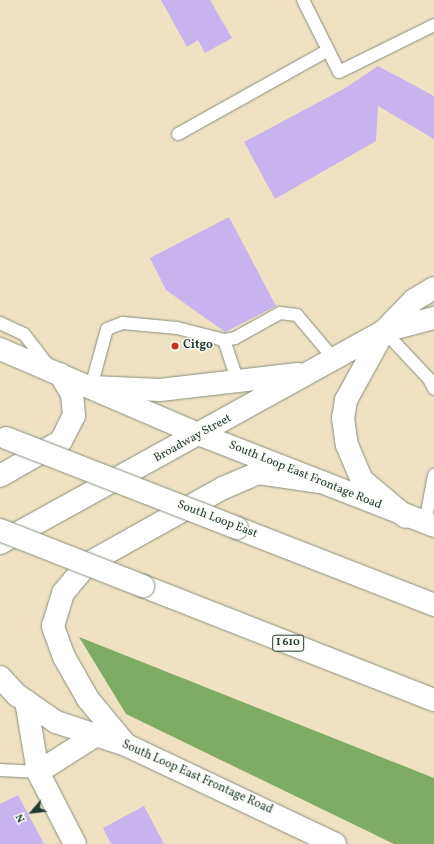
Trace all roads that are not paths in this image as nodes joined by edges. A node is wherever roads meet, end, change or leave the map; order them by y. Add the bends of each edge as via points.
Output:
1 (303, 0) edge
2 (434, 25) edge
3 (328, 50) junction
4 (178, 134) dead end
5 (434, 288) edge
6 (434, 318) edge
7 (0, 323) edge
8 (384, 331) junction
9 (224, 340) junction
10 (0, 350) edge
11 (334, 359) junction
12 (56, 372) junction
13 (309, 373) junction
14 (238, 382) junction
15 (91, 387) junction
16 (434, 389) edge
17 (201, 435) junction
18 (3, 436) edge
19 (434, 475) edge
20 (0, 476) edge
21 (320, 482) junction
22 (422, 522) edge
23 (0, 530) edge
24 (0, 543) edge
25 (434, 605) edge
26 (0, 677) edge
27 (434, 700) edge
28 (26, 701) junction
29 (96, 736) junction
30 (126, 745) junction
31 (0, 770) edge
32 (38, 772) junction
33 (75, 844) edge
34 (335, 844) edge

1 - 3 lane
2 - 3 lane via 339,72
3 - 4 lane
5 - 8 main road, Broadway Street via 414,300
6 - 8 main road, Broadway Street
7 - 12 lane via 24,334
8 - 11 main road, Broadway Street
8 - 16 lane via 429,379
8 - 22 main road via 346,400 343,418 347,446 362,480
9 - 11 lane via 235,338 280,313 297,315
9 - 14 lane
9 - 15 lane via 177,328 112,324 101,348
10 - 12 main road, South Loop East Frontage Road
11 - 13 main road, Broadway Street
12 - 15 main road, South Loop East Frontage Road
12 - 20 main road via 72,394 74,416 61,441
13 - 14 main road
13 - 17 main road, Broadway Street
14 - 15 main road via 160,390
15 - 17 main road, South Loop East Frontage Road
17 - 21 main road, South Loop East Frontage Road
17 - 24 main road, Broadway Street
18 - 25 main road, South Loop East, bridge
19 - 22 lane
21 - 22 main road, South Loop East Frontage Road
21 - 30 main road via 258,473 223,488 87,564 63,593 53,626 64,657 88,699
23 - 27 main road, I 610, bridge
26 - 28 main road, South Loop East Frontage Road
28 - 29 main road, South Loop East Frontage Road via 56,722
28 - 32 main road
29 - 30 main road, South Loop East Frontage Road
29 - 32 main road
30 - 34 main road, South Loop East Frontage Road
31 - 32 lane
32 - 33 main road

